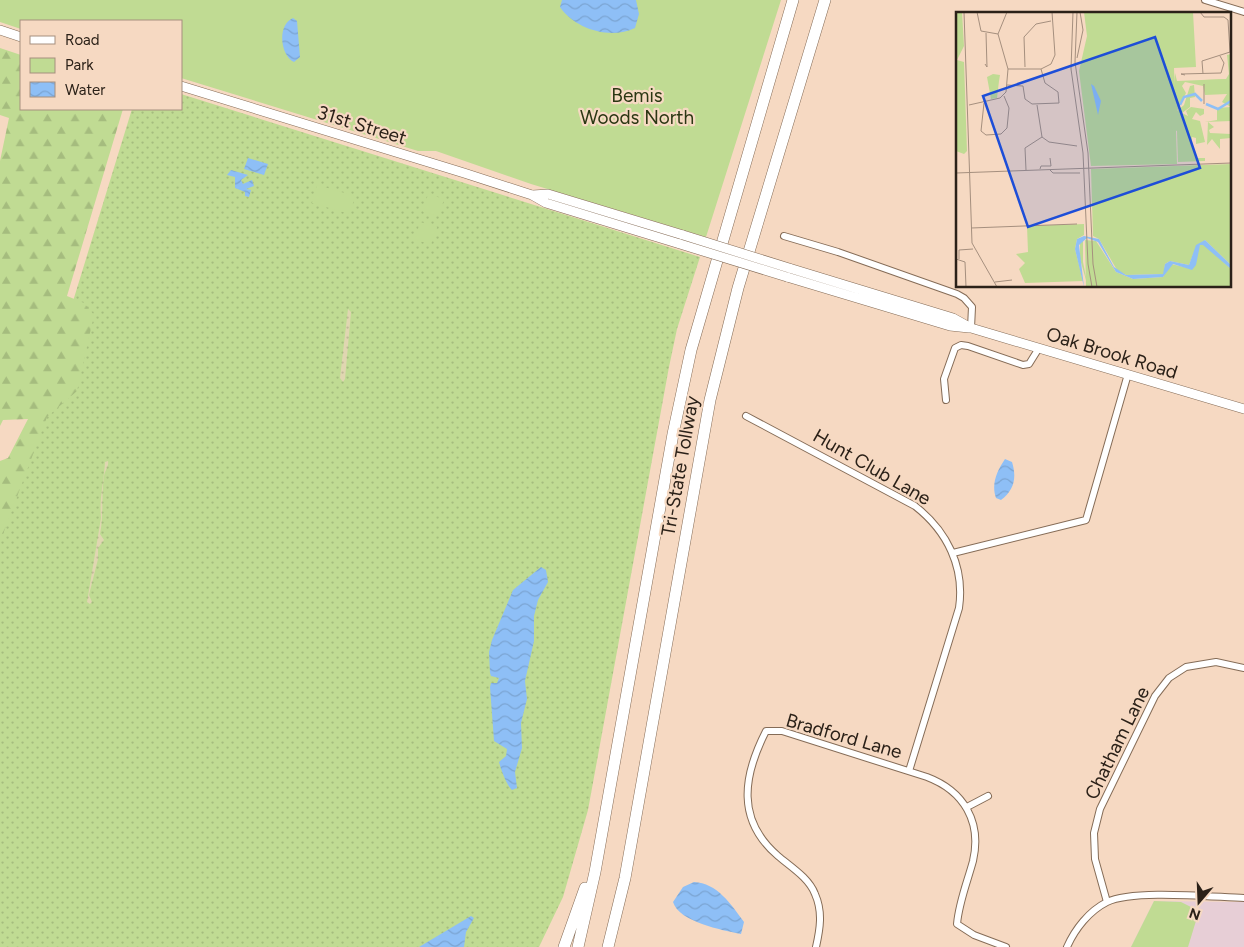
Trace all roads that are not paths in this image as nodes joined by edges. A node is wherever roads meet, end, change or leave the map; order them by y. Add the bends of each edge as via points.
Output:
1 (793, 0) edge
2 (825, 0) edge
3 (1205, 0) edge
4 (1244, 12) edge
5 (0, 30) edge
6 (20, 37) edge
7 (182, 86) edge
8 (784, 236) dead end
9 (788, 272) joint
10 (971, 328) junction
11 (1039, 348) junction
12 (1128, 374) junction
13 (946, 400) dead end
14 (1244, 409) edge
15 (746, 416) dead end
16 (953, 554) junction
17 (1244, 668) edge
18 (909, 771) junction
19 (988, 796) dead end
20 (967, 807) junction
21 (606, 809) junction
22 (1244, 898) edge
23 (1108, 902) junction
24 (564, 947) edge
25 (578, 947) edge
26 (608, 947) edge
27 (816, 947) edge
28 (1006, 947) edge
29 (1067, 947) edge

1 - 21 highway, Tri-State Tollway via 691,350 671,443
2 - 26 highway, Tri-State Tollway via 738,288 712,391 625,878
3 - 4 street
5 - 6 main road
7 - 9 main road, 31st Street, bridge via 532,195 546,203
8 - 10 street via 957,294 972,307
9 - 10 main road, Oak Brook Road via 950,326
10 - 11 main road, Oak Brook Road
11 - 12 main road, Oak Brook Road
11 - 13 street via 1029,364 1023,365 968,346 955,348 944,378
12 - 14 main road, Oak Brook Road
12 - 16 street via 1086,520
15 - 16 street, Hunt Club Lane via 915,506 937,526
16 - 18 street, Hunt Club Lane via 960,582 959,608
17 - 23 street, Chatham Lane via 1216,662 1186,667 1169,678 1155,696 1100,809 1094,833 1095,859
18 - 20 street, Bradford Lane via 946,786
18 - 27 street, Bradford Lane via 782,731 766,731 748,781 748,810 763,841 803,876 815,892 821,921
19 - 20 street
20 - 28 street, Bradford Lane via 974,832 974,852 958,905 957,924 974,935
21 - 24 highway via 588,878
21 - 25 highway, Tri-State Tollway via 596,872
22 - 23 street via 1138,895
23 - 29 street via 1081,924

